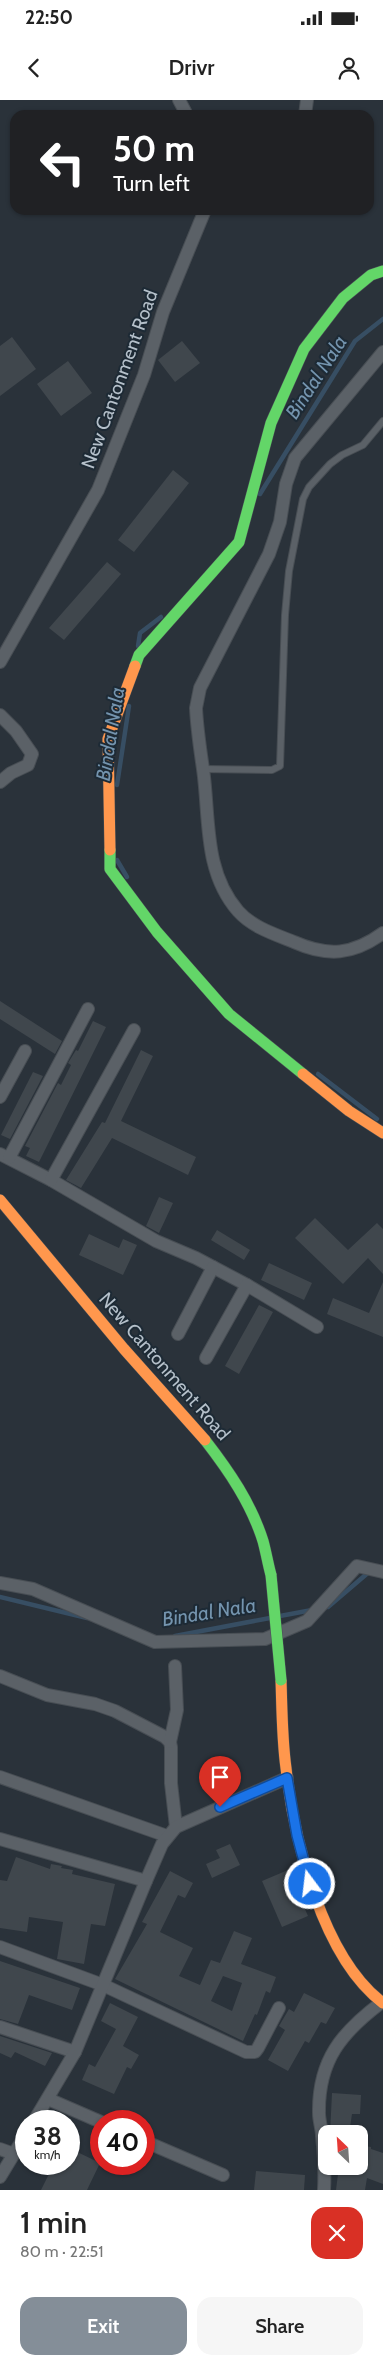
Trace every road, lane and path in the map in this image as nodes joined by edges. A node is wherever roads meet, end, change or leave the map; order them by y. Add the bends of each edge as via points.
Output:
1 (203, 215) edge
2 (383, 271) edge
3 (383, 352) edge
4 (383, 421) edge
5 (0, 662) edge
6 (0, 715) edge
7 (203, 769) junction
8 (0, 782) edge
9 (383, 933) edge
10 (88, 1009) dead end
11 (134, 1030) dead end
12 (25, 1051) dead end
13 (0, 1097) edge
14 (383, 1133) edge
15 (4, 1156) edge
16 (51, 1180) junction
17 (0, 1200) edge
18 (213, 1267) junction
19 (247, 1285) junction
20 (318, 1326) dead end
21 (178, 1334) dead end
22 (206, 1358) dead end
23 (383, 1572) edge
24 (0, 1583) edge
25 (175, 1666) dead end
26 (0, 1676) edge
27 (170, 1742) junction
28 (0, 1776) edge
29 (287, 1778) junction
30 (176, 1827) junction
31 (167, 1836) junction
32 (0, 1839) edge
33 (146, 1881) junction
34 (0, 1947) edge
35 (103, 1985) junction
36 (383, 2002) edge
37 (279, 2008) dead end
38 (0, 2027) edge
39 (75, 2052) junction
40 (48, 2099) junction
41 (41, 2110) edge
42 (90, 2117) edge
43 (155, 2146) edge
44 (0, 2149) edge
45 (14, 2154) joint
46 (223, 2175) dead end
47 (0, 2177) edge
48 (324, 2190) edge

1 - 5 street, New Cantonment Road via 163,312 144,375 98,490
2 - 14 street via 371,275 343,298 304,349 271,423 239,542 139,655 108,739 110,869 157,932 229,1014 349,1111
3 - 7 street via 295,458 269,554 200,688 196,708
4 - 7 lane via 363,445 324,469 303,499 289,571 285,615 280,766 272,770
6 - 8 street via 32,754 28,764
7 - 9 street via 207,831 216,869 238,911 261,929 332,953 351,951
10 - 15 street
11 - 16 street
12 - 13 street
15 - 16 street
16 - 18 street via 156,1240
17 - 29 street, New Cantonment Road, bridge via 211,1447 233,1478 249,1509 263,1540 271,1575
18 - 19 street
18 - 21 street
19 - 20 street
19 - 22 street
23 - 24 street via 357,1566 307,1622 265,1638 156,1642 33,1589
25 - 27 street via 177,1710
26 - 27 street via 47,1695 80,1700 115,1711 161,1734
27 - 30 street
28 - 31 street
29 - 30 street
29 - 36 street, New Cantonment Road via 297,1835 310,1884 326,1925 349,1968
30 - 31 street
31 - 33 street
32 - 33 street
33 - 35 street
34 - 35 street
35 - 37 street via 250,2053 258,2048
35 - 39 street
36 - 48 street via 360,2018 339,2040 328,2060 319,2114
38 - 39 street
39 - 40 street
40 - 41 street
40 - 42 street
43 - 46 street
44 - 45 street
45 - 47 street

